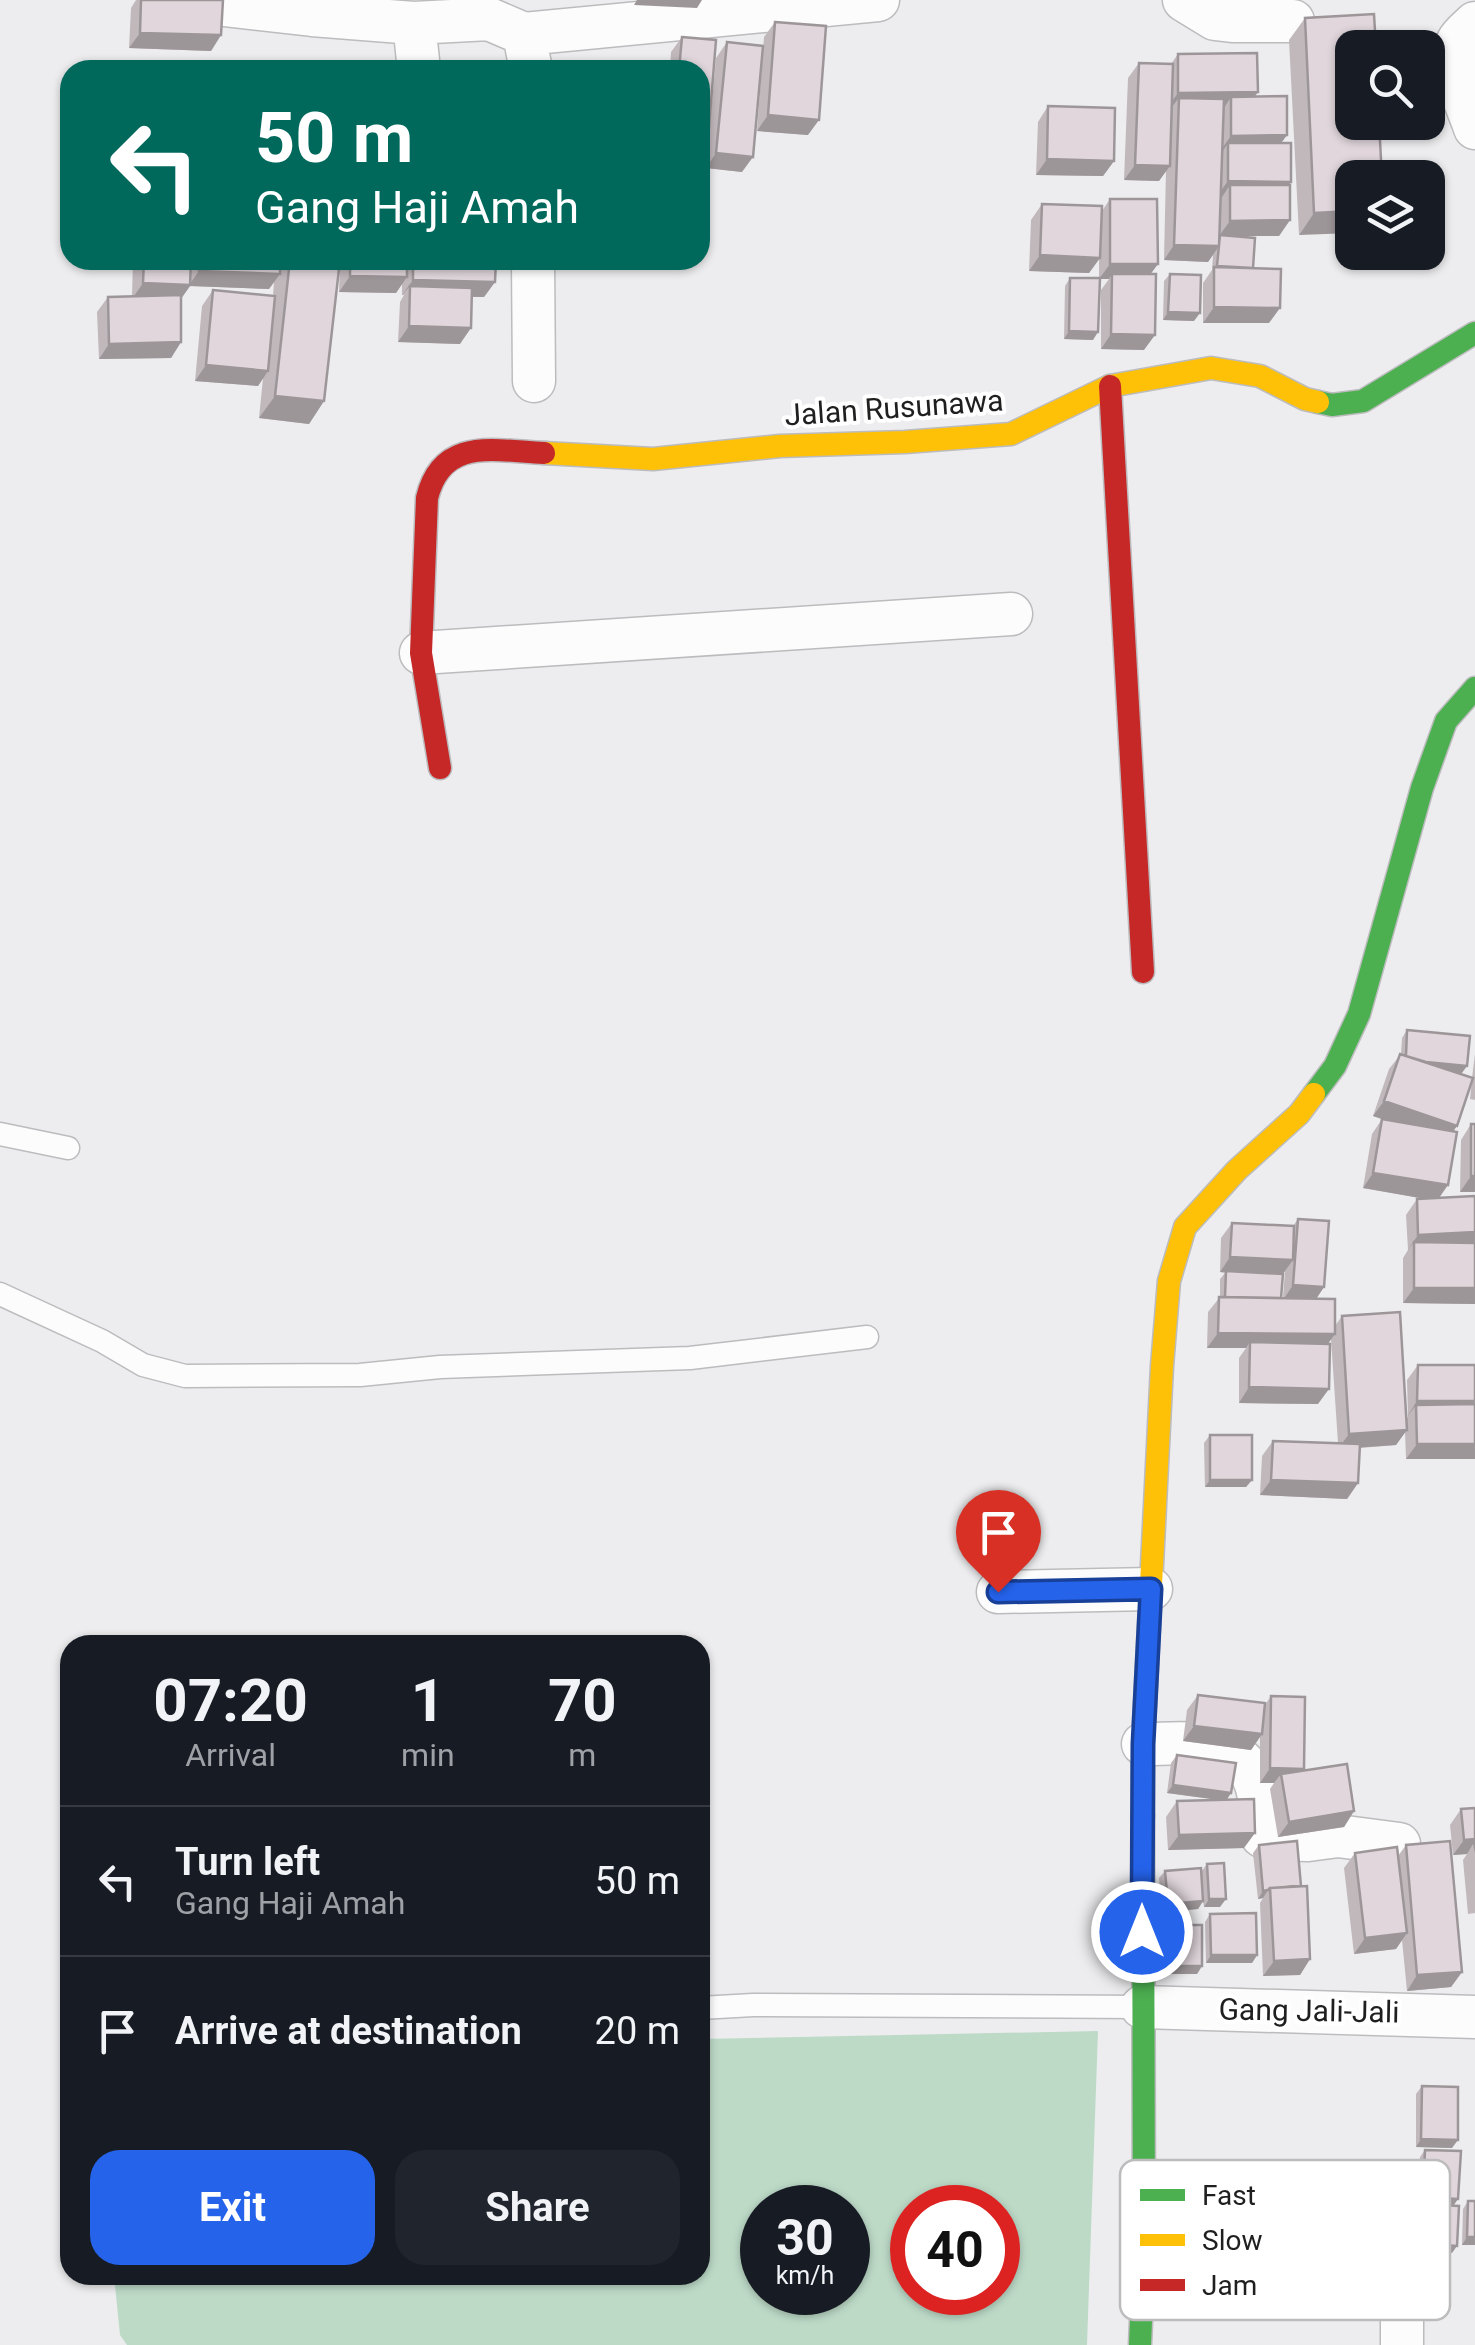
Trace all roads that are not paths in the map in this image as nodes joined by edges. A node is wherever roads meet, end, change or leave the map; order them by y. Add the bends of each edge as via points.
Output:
1 (180, 0) edge
2 (878, 0) edge
3 (1184, 0) edge
4 (312, 8) edge
5 (1292, 21) dead end
6 (414, 23) junction
7 (1475, 23) edge
8 (509, 31) edge
9 (418, 60) edge
10 (1475, 128) edge
11 (533, 270) edge
12 (1475, 333) edge
13 (534, 381) dead end
14 (1110, 386) junction
15 (1011, 614) dead end
16 (421, 653) junction
17 (1475, 688) edge
18 (440, 768) dead end
19 (1143, 972) dead end
20 (0, 1134) edge
21 (68, 1148) dead end
22 (0, 1294) edge
23 (867, 1338) dead end
24 (1151, 1589) junction
25 (998, 1592) dead end
26 (1143, 1744) junction
27 (1399, 1844) edge
28 (710, 2007) edge
29 (1142, 2008) junction
30 (1475, 2017) edge
31 (1143, 2160) edge
32 (1141, 2320) edge
33 (1140, 2345) edge

1 - 4 street
2 - 8 street
3 - 5 street via 1215,18
4 - 6 street
6 - 8 street
6 - 9 street
7 - 10 street via 1458,40 1455,55
11 - 13 street
12 - 14 street, Jalan Rusunawa via 1363,401 1332,405 1260,376 1211,368
14 - 16 street, Jalan Rusunawa via 1011,434 653,459 457,453 430,479
14 - 19 street
15 - 16 street
16 - 18 street
17 - 24 street via 1446,722 1359,1014 1335,1066 1299,1114 1185,1227 1169,1281
20 - 21 lane
22 - 23 lane via 143,1366 185,1376 690,1358
24 - 25 street
24 - 26 street
26 - 27 street via 1214,1747 1241,1759 1258,1790 1267,1838 1338,1836
26 - 29 street
28 - 29 lane
29 - 30 street, Gang Jali-Jali
29 - 31 street
32 - 33 street

